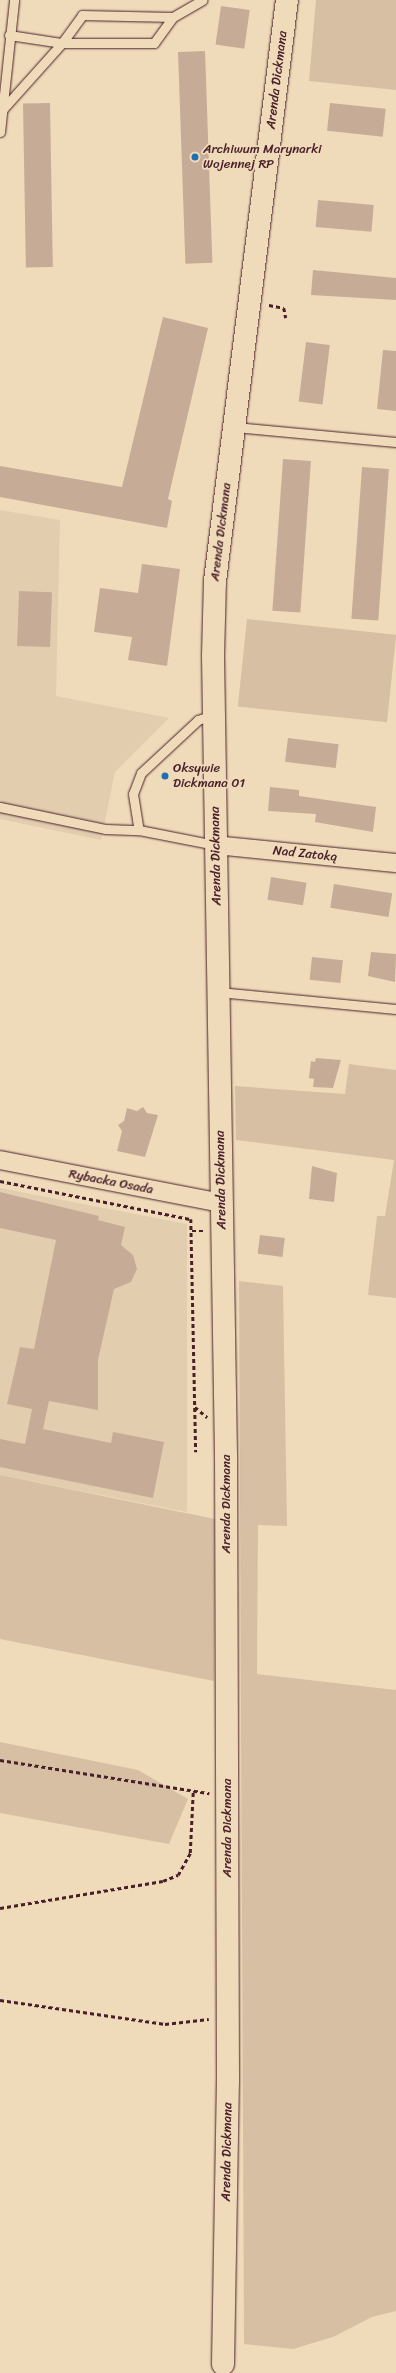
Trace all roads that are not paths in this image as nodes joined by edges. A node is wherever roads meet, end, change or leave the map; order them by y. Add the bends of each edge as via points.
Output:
1 (14, 0) edge
2 (203, 0) edge
3 (287, 0) edge
4 (173, 17) junction
5 (9, 35) junction
6 (62, 43) junction
7 (2, 110) junction
8 (0, 132) edge
9 (234, 427) junction
10 (396, 442) edge
11 (214, 714) junction
12 (0, 807) edge
13 (139, 830) junction
14 (215, 844) junction
15 (396, 864) edge
16 (218, 992) junction
17 (396, 1010) edge
18 (0, 1160) edge
19 (221, 1203) junction
20 (223, 2364) dead end

1 - 5 lane
2 - 4 lane
3 - 9 street, Arenda Dickmana
4 - 6 lane via 154,43
4 - 6 lane via 82,15
5 - 6 lane
5 - 7 lane
6 - 7 lane
7 - 8 lane
9 - 10 lane
9 - 11 street, Arenda Dickmana via 215,581
11 - 13 lane via 198,720 141,774 132,794
11 - 14 street, Arenda Dickmana
12 - 13 lane via 105,828
13 - 14 lane
14 - 15 street, Nad Zatoką
14 - 16 street, Arenda Dickmana
16 - 17 lane
16 - 19 street, Arenda Dickmana
18 - 19 street, Rybacka Osada
19 - 20 street, Arenda Dickmana via 228,2023

